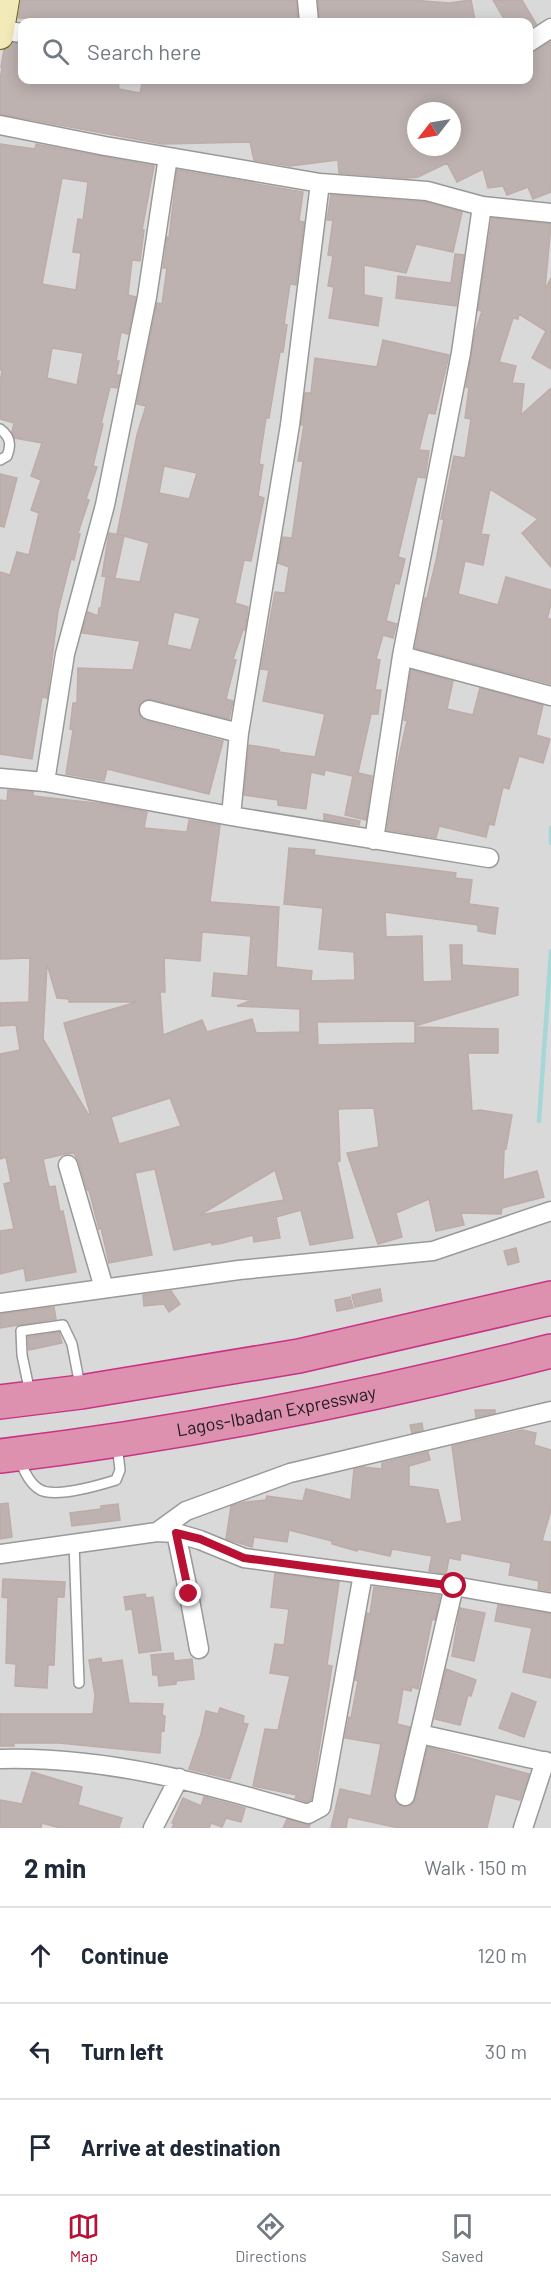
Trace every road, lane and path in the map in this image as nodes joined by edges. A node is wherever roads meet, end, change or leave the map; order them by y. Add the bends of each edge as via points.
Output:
1 (6, 0) edge
2 (307, 0) edge
3 (309, 18) edge
4 (551, 28) edge
5 (8, 33) edge
6 (533, 40) edge
7 (0, 125) edge
8 (168, 157) junction
9 (320, 183) junction
10 (482, 206) junction
11 (551, 213) edge
12 (0, 429) edge
13 (0, 460) edge
14 (402, 656) junction
15 (551, 696) edge
16 (149, 710) dead end
17 (240, 732) junction
18 (0, 778) edge
19 (45, 782) junction
20 (231, 816) junction
21 (374, 840) junction
22 (489, 858) dead end
23 (68, 1165) dead end
24 (551, 1211) edge
25 (104, 1288) junction
26 (551, 1298) edge
27 (0, 1303) edge
28 (551, 1351) edge
29 (81, 1392) junction
30 (15, 1400) edge
31 (551, 1412) edge
32 (117, 1442) junction
33 (8, 1455) edge
34 (166, 1533) junction
35 (74, 1543) junction
36 (0, 1554) edge
37 (363, 1574) junction
38 (454, 1586) junction
39 (551, 1603) edge
40 (199, 1649) dead end
41 (79, 1683) dead end
42 (420, 1734) junction
43 (0, 1759) edge
44 (548, 1762) edge
45 (179, 1778) junction
46 (405, 1796) dead end
47 (153, 1828) edge
48 (524, 1828) edge

1 - 5 main road
2 - 3 street
4 - 6 street
7 - 8 street
8 - 9 street
8 - 19 street via 147,297 105,505 65,654
9 - 10 street via 427,191
9 - 17 street via 290,425
10 - 11 street
10 - 14 street via 461,353
12 - 13 lane via 10,442 7,456
14 - 15 street
14 - 21 street
16 - 17 street
17 - 20 street
18 - 19 street
19 - 20 street
20 - 21 street
21 - 22 street
23 - 25 street
24 - 25 street via 434,1251
25 - 27 street
26 - 29 highway via 299,1356
28 - 32 highway, Lagos-Ibadan Expressway via 316,1407
29 - 30 highway
29 - 30 lane via 72,1344 63,1325 21,1331 23,1347
31 - 34 street via 290,1473 186,1511
32 - 33 highway, Lagos-Ibadan Expressway
32 - 33 lane via 117,1480 49,1493 38,1489
34 - 35 street
34 - 37 street via 200,1539 244,1558
34 - 40 street via 189,1594
35 - 36 street
35 - 41 lane
37 - 38 street
37 - 45 street via 321,1807 308,1814
38 - 39 street
38 - 42 street
42 - 44 street
42 - 46 street
43 - 45 street via 81,1761
44 - 48 street
45 - 47 street

